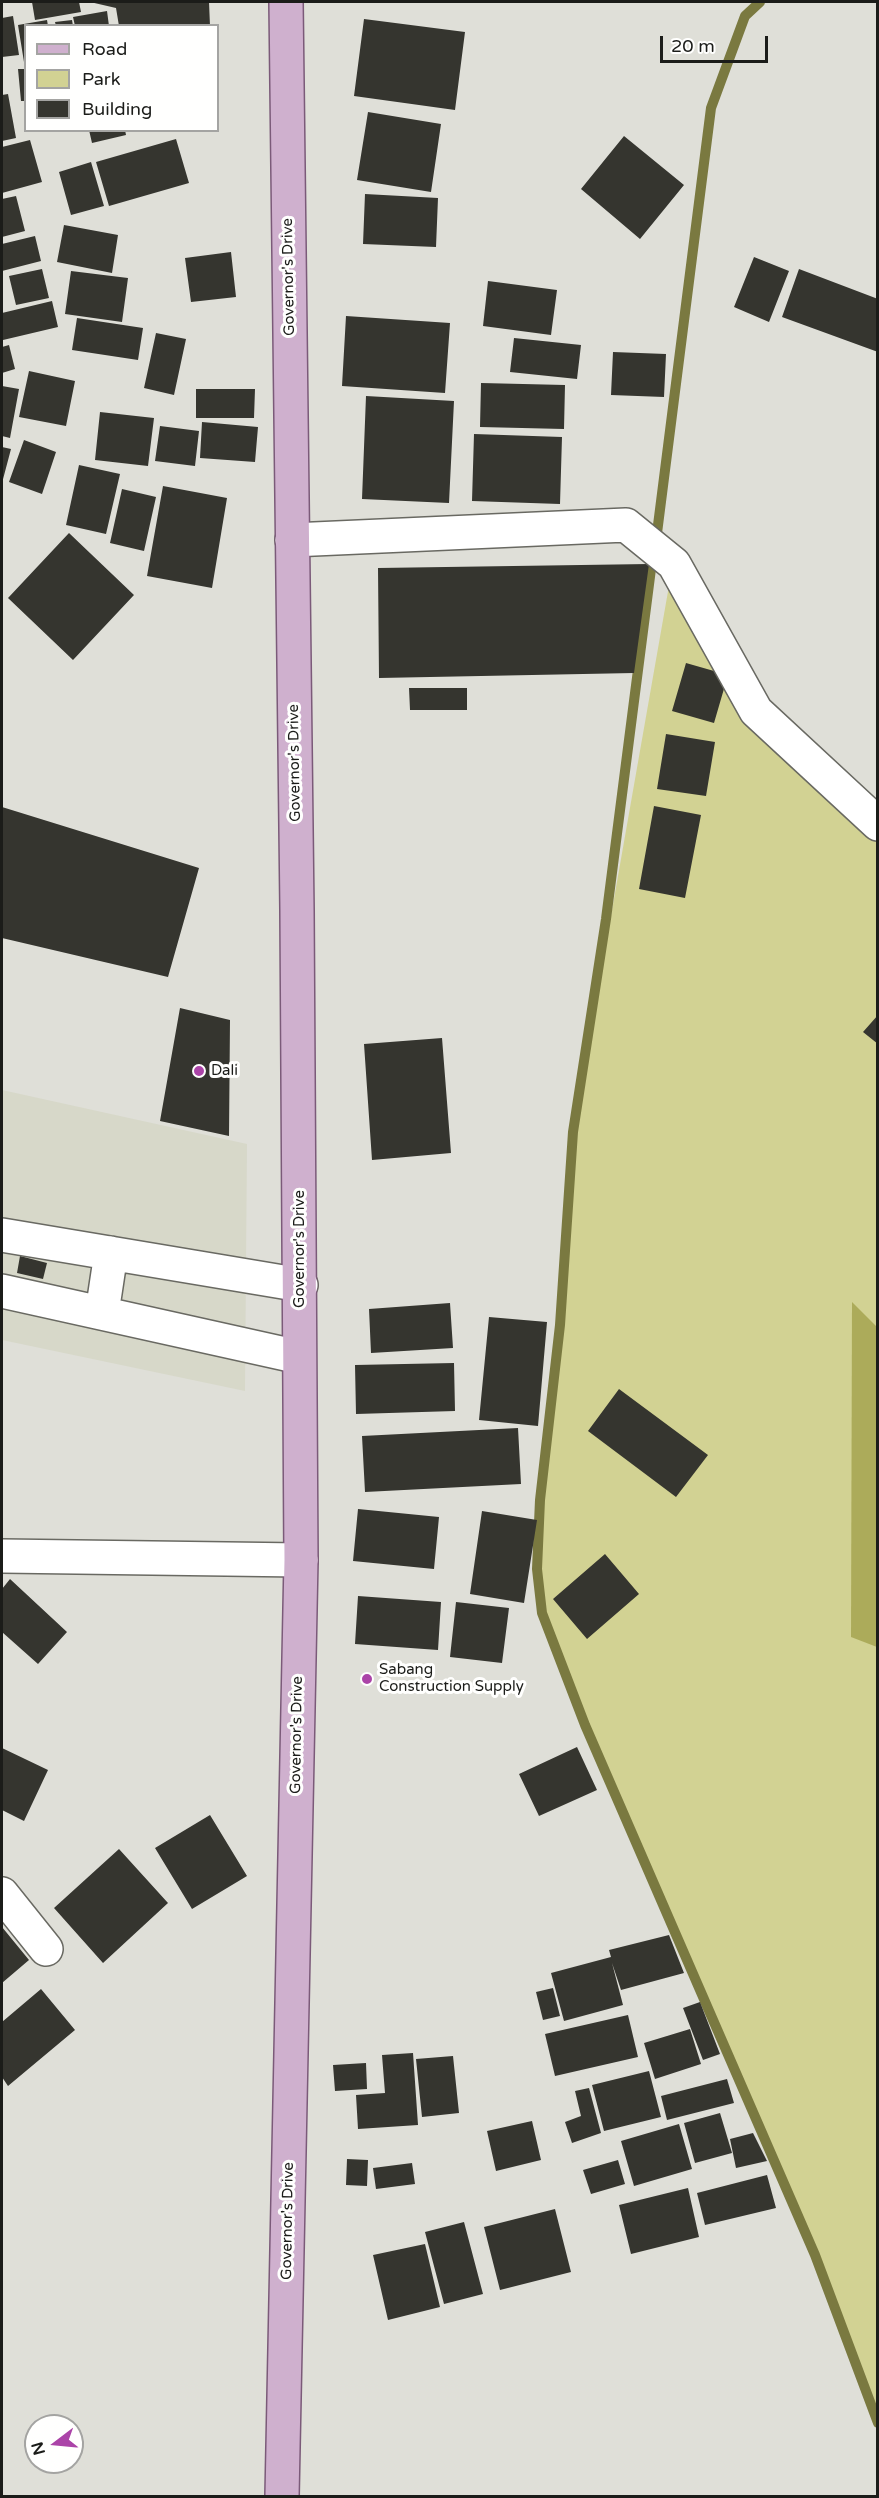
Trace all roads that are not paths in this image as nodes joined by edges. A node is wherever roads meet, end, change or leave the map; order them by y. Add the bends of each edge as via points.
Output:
1 (286, 2) edge
2 (292, 540) junction
3 (878, 824) edge
4 (2, 1235) edge
5 (111, 1253) junction
6 (301, 1284) junction
7 (2, 1291) edge
8 (102, 1313) junction
9 (299, 1357) junction
10 (2, 1556) edge
11 (301, 1560) junction
12 (2, 1894) edge
13 (46, 1949) dead end
14 (282, 2496) edge

1 - 2 main road, Governor's Drive
2 - 3 street via 626,525 674,564 756,711
2 - 6 main road, Governor's Drive
4 - 5 street
5 - 6 street
5 - 8 street
6 - 9 main road, Governor's Drive
7 - 8 street
8 - 9 street
9 - 11 main road, Governor's Drive
10 - 11 street
11 - 14 main road, Governor's Drive
12 - 13 street

